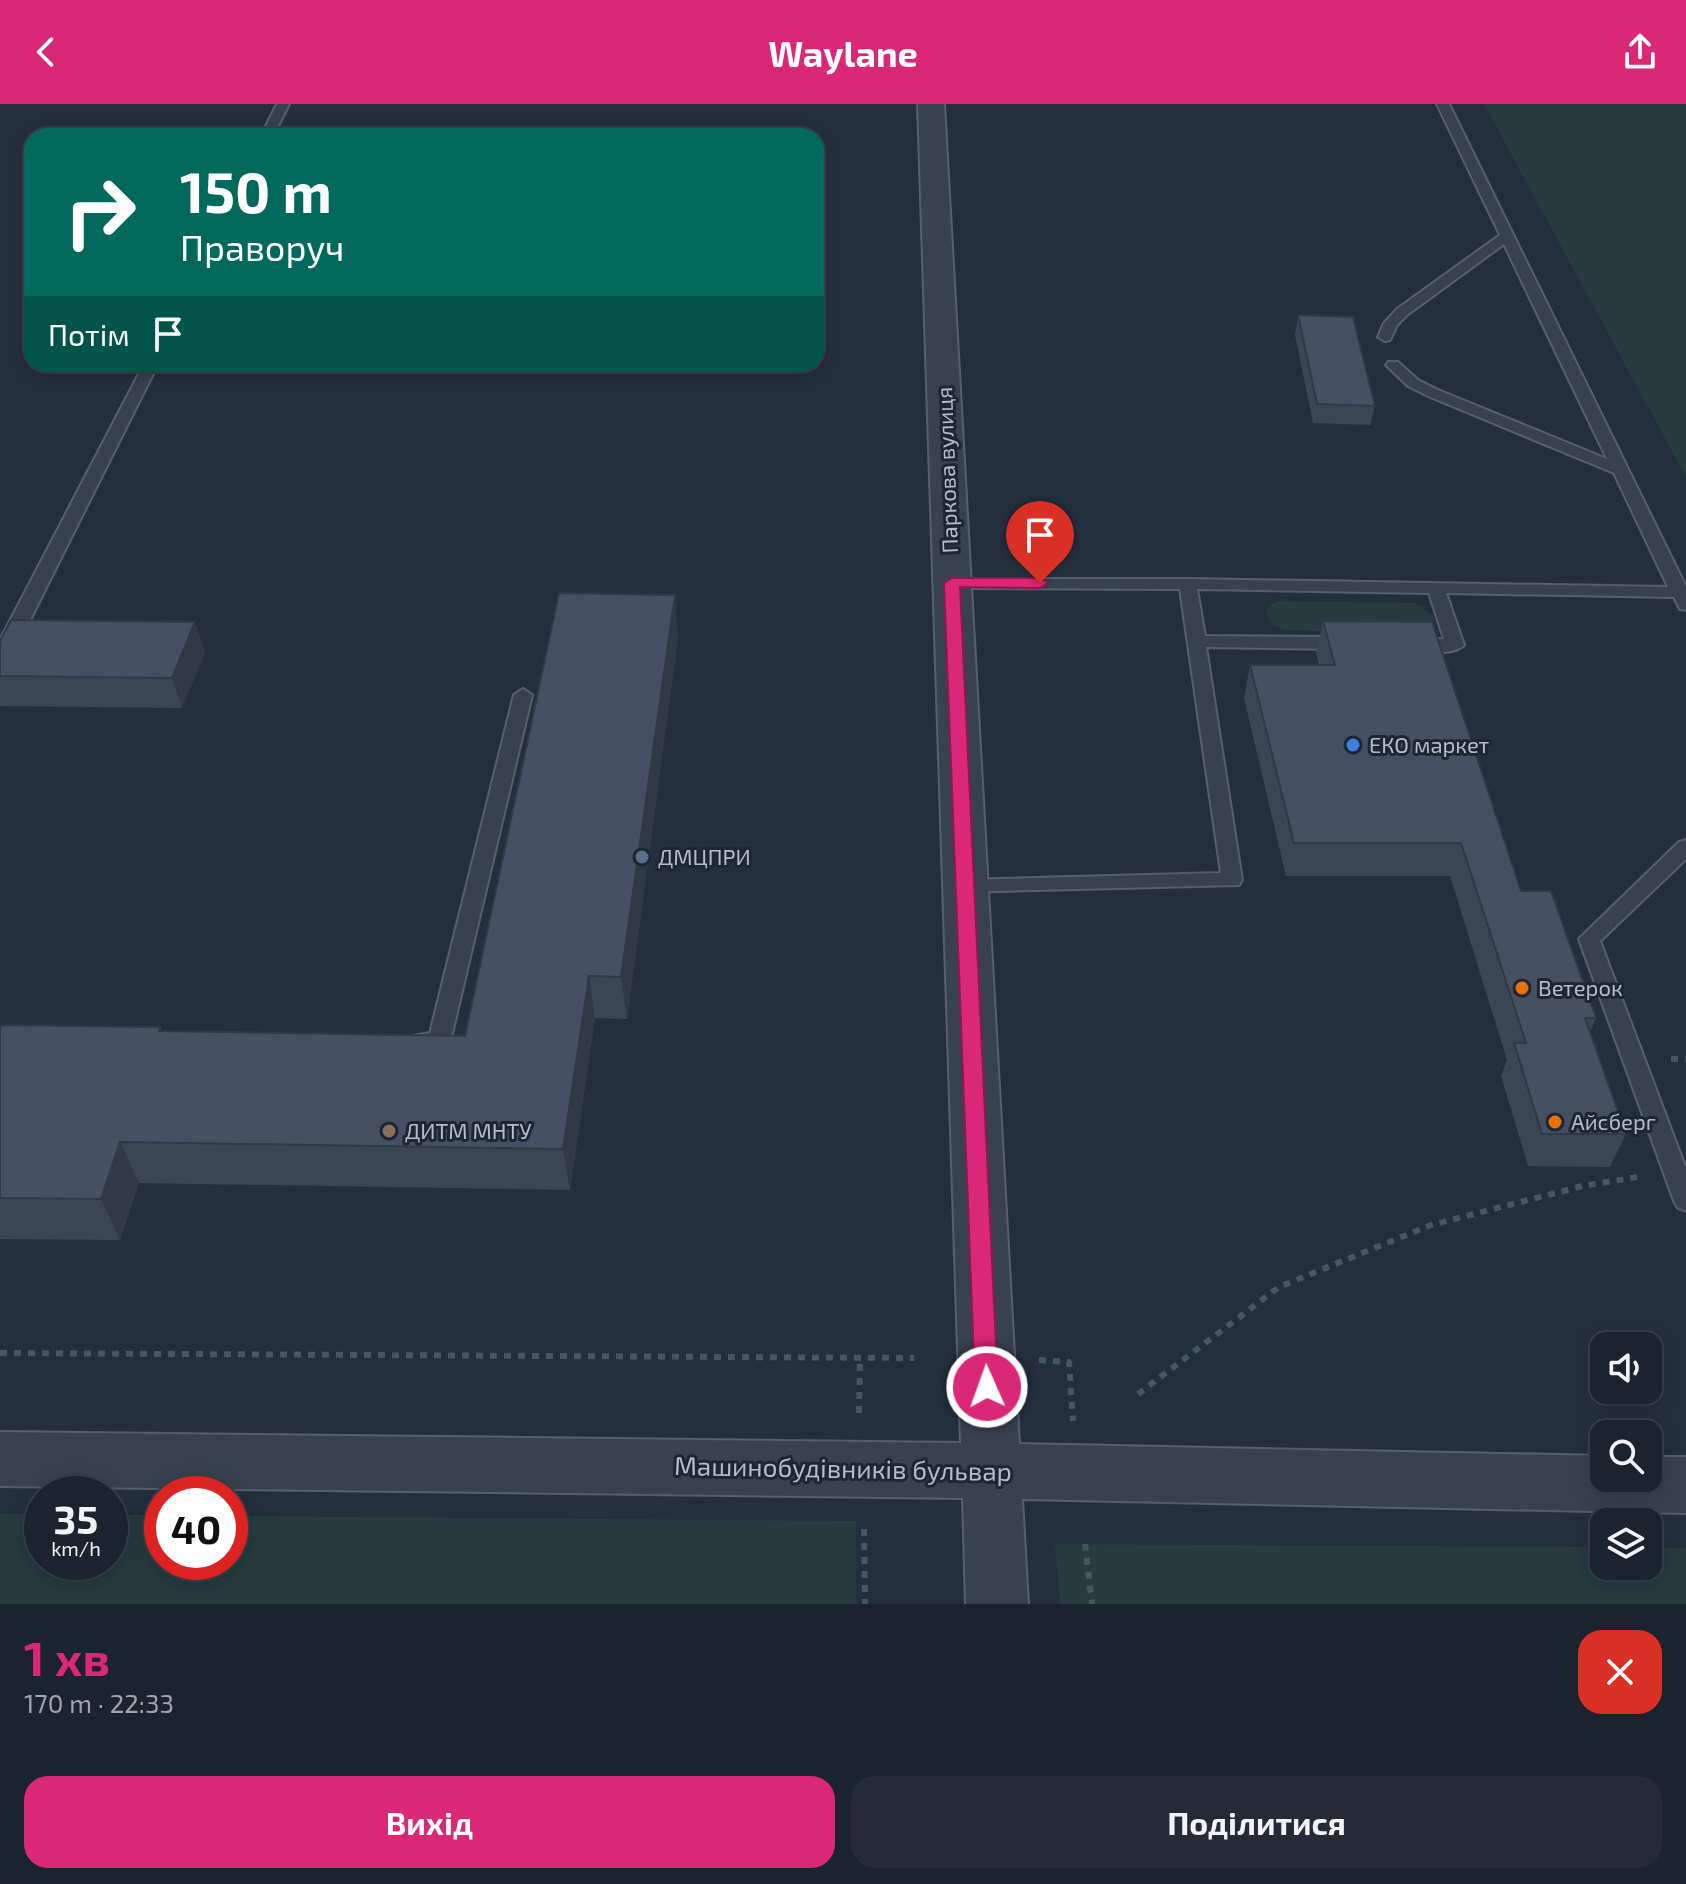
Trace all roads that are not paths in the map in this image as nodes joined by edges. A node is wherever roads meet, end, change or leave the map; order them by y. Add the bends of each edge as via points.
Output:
1 (283, 104) edge
2 (931, 104) edge
3 (1443, 104) edge
4 (271, 128) edge
5 (1507, 236) junction
6 (1385, 337) dead end
7 (1393, 365) dead end
8 (147, 372) edge
9 (1620, 470) junction
10 (952, 583) junction
11 (1188, 584) junction
12 (1436, 588) junction
13 (1683, 599) edge
14 (1197, 641) junction
15 (1364, 644) edge
16 (1394, 644) edge
17 (0, 652) edge
18 (523, 695) dead end
19 (1686, 847) edge
20 (965, 887) junction
21 (392, 1042) edge
22 (1686, 1201) edge
23 (0, 1459) edge
24 (990, 1471) junction
25 (1686, 1485) edge
26 (997, 1604) edge

1 - 4 lane
2 - 10 street, Паркова вулиця
3 - 5 lane
5 - 6 lane via 1402,312
5 - 9 lane
7 - 9 lane via 1433,393
8 - 17 lane
9 - 13 lane
10 - 11 lane
10 - 20 street, Паркова вулиця
11 - 12 lane
11 - 14 lane
12 - 13 lane
12 - 16 lane via 1455,645
14 - 15 lane
14 - 20 lane via 1232,880
18 - 21 lane via 439,1042
19 - 22 lane via 1589,939
20 - 24 street, Паркова вулиця
23 - 24 street, Машинобудівників бульвар
24 - 25 street, Машинобудівників бульвар
24 - 26 street, Паркова вулиця

